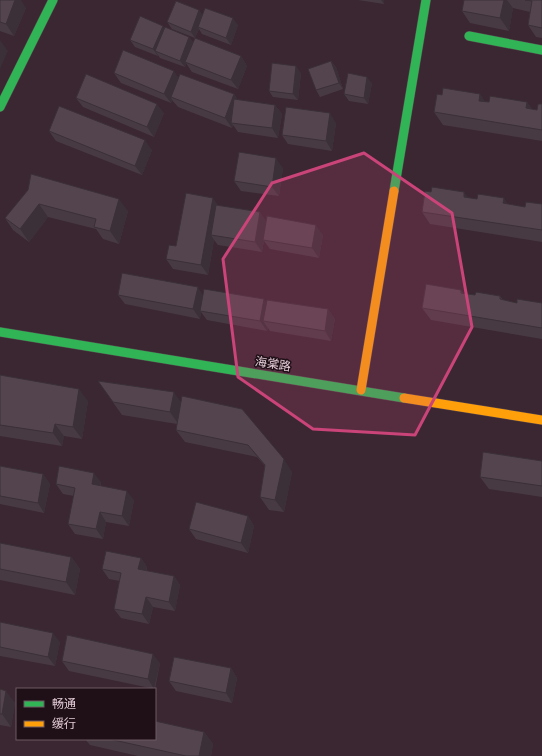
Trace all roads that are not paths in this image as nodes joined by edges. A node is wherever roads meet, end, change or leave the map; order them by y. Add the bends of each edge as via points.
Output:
1 (53, 0) edge
2 (426, 0) edge
3 (469, 36) dead end
4 (542, 50) edge
5 (0, 107) edge
6 (0, 332) edge
7 (361, 390) junction
8 (542, 420) edge

1 - 5 street
2 - 7 street
3 - 4 street
6 - 7 street, 海棠路
7 - 8 street, 海棠路

